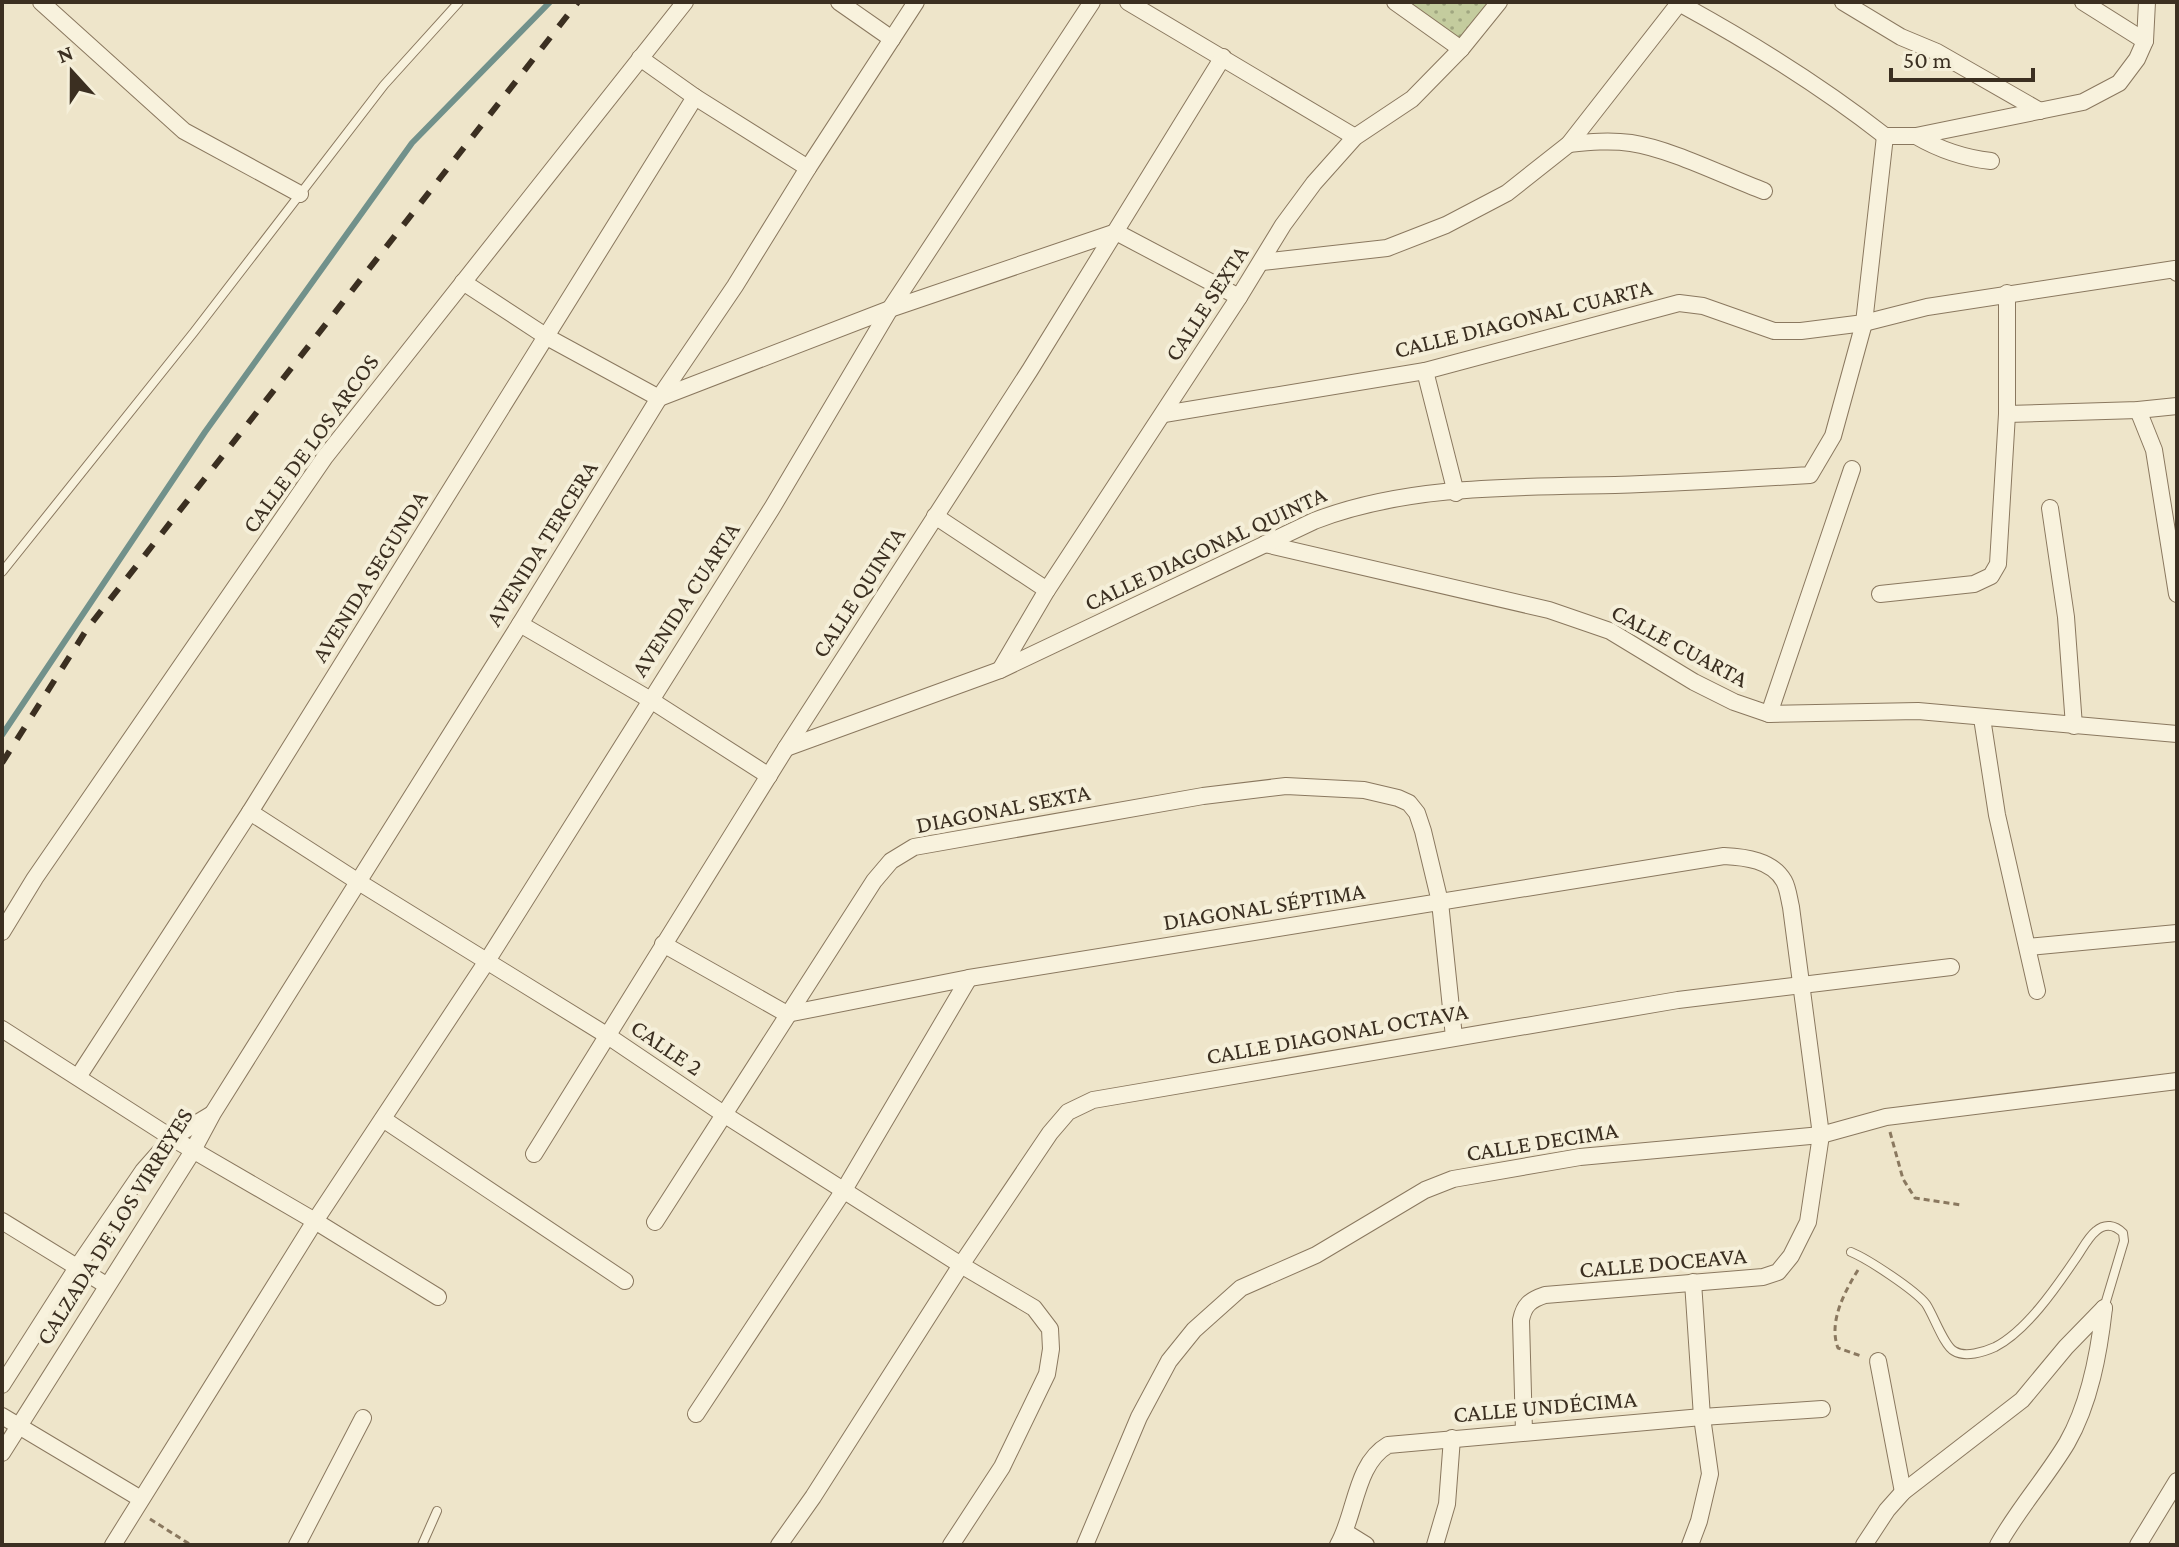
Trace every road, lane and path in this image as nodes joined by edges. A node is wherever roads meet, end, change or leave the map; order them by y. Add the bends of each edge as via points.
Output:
1 (41, 2) edge
2 (459, 2) edge
3 (685, 2) edge
4 (839, 2) edge
5 (916, 2) edge
6 (1092, 2) edge
7 (1128, 2) edge
8 (1395, 2) edge
9 (1499, 2) edge
10 (1843, 2) edge
11 (2083, 2) edge
12 (2147, 2) edge
13 (1680, 3) edge
14 (892, 39) junction
15 (2145, 41) junction
16 (1461, 49) junction
17 (1223, 57) junction
18 (640, 58) junction
19 (695, 97) junction
20 (2040, 111) junction
21 (1885, 136) junction
22 (1916, 136) junction
23 (1355, 137) junction
24 (1569, 144) junction
25 (1991, 161) dead end
26 (808, 168) junction
27 (1764, 191) dead end
28 (300, 194) junction
29 (1116, 232) junction
30 (1262, 262) junction
31 (2176, 271) edge
32 (463, 282) junction
33 (2007, 293) junction
34 (1239, 297) junction
35 (890, 309) junction
36 (1864, 323) junction
37 (547, 337) junction
38 (1425, 371) junction
39 (659, 398) junction
40 (2177, 406) edge
41 (2138, 410) junction
42 (1164, 414) junction
43 (2007, 414) junction
44 (1852, 469) dead end
45 (1456, 493) junction
46 (2050, 508) dead end
47 (935, 516) junction
48 (1265, 544) junction
49 (2, 572) edge
50 (1047, 590) junction
51 (1880, 594) dead end
52 (2177, 594) edge
53 (520, 624) junction
54 (1000, 670) junction
55 (649, 699) junction
56 (1769, 714) junction
57 (1982, 718) junction
58 (2074, 726) junction
59 (2177, 734) edge
60 (786, 748) junction
61 (769, 776) junction
62 (250, 812) junction
63 (1751, 858) joint
64 (357, 881) junction
65 (1440, 902) junction
66 (2, 932) edge
67 (2177, 933) edge
68 (663, 944) junction
69 (2028, 947) junction
70 (487, 961) junction
71 (1951, 967) dead end
72 (969, 978) junction
73 (1801, 985) junction
74 (2037, 991) dead end
75 (787, 1014) junction
76 (2, 1029) edge
77 (608, 1036) junction
78 (1454, 1037) junction
79 (78, 1077) junction
80 (2177, 1081) edge
81 (213, 1113) junction
82 (725, 1115) junction
83 (1886, 1117) junction
84 (383, 1119) junction
85 (1821, 1135) junction
86 (172, 1138) junction
87 (194, 1149) junction
88 (534, 1154) dead end
89 (844, 1190) junction
90 (1961, 1205) dead end
91 (2, 1221) edge
92 (315, 1221) junction
93 (655, 1222) dead end
94 (1851, 1252) dead end
95 (1864, 1260) junction
96 (961, 1265) junction
97 (78, 1266) junction
98 (625, 1281) dead end
99 (1693, 1282) junction
100 (106, 1285) junction
101 (438, 1297) dead end
102 (2104, 1308) junction
103 (1878, 1361) joint
104 (2, 1385) edge
105 (1822, 1409) dead end
106 (696, 1414) dead end
107 (2, 1416) edge
108 (1702, 1417) junction
109 (363, 1418) dead end
110 (19, 1426) junction
111 (1524, 1432) junction
112 (1452, 1438) junction
113 (2, 1453) edge
114 (2177, 1481) edge
115 (1903, 1492) junction
116 (138, 1504) junction
117 (437, 1511) dead end
118 (1341, 1539) edge
119 (113, 1545) edge
120 (191, 1545) edge
121 (297, 1545) edge
122 (422, 1545) edge
123 (779, 1545) edge
124 (951, 1545) edge
125 (1085, 1545) edge
126 (1366, 1545) edge
127 (1435, 1545) edge
128 (1690, 1545) edge
129 (1864, 1545) edge
130 (1998, 1545) edge
131 (2138, 1545) edge

1 - 28 street via 184,131
2 - 28 lane via 384,85
3 - 18 street, CALLE DE LOS ARCOS
4 - 14 street
5 - 14 street, AVENIDA TERCERA
6 - 35 street, AVENIDA CUARTA
7 - 17 street
8 - 16 street
9 - 16 street, CALLE SEXTA
10 - 20 street
11 - 15 street
12 - 15 street
13 - 21 street via 1786,64
13 - 24 street
14 - 26 street, AVENIDA TERCERA
15 - 20 street via 2119,83 2083,102
16 - 23 street, CALLE SEXTA via 1412,99
17 - 23 street
17 - 29 street, CALLE QUINTA
18 - 19 street
18 - 32 street, CALLE DE LOS ARCOS
19 - 26 street
19 - 37 street, AVENIDA SEGUNDA
20 - 22 street
21 - 22 street
21 - 36 street
22 - 25 street via 1970,159
23 - 30 street, CALLE SEXTA via 1314,183
24 - 27 street via 1603,141 1661,150
24 - 30 street via 1507,193 1387,248
26 - 39 street, AVENIDA TERCERA
28 - 49 lane
29 - 34 street
29 - 35 street
29 - 47 street, CALLE QUINTA
30 - 34 street, CALLE SEXTA
31 - 33 street, CALLE DIAGONAL CUARTA
32 - 37 street
32 - 66 street, CALLE DE LOS ARCOS via 325,457
33 - 36 street, CALLE DIAGONAL CUARTA
33 - 43 street
34 - 42 street, CALLE SEXTA
35 - 39 street
35 - 55 street, AVENIDA CUARTA via 772,508
36 - 38 street, CALLE DIAGONAL CUARTA via 1774,331 1679,303
36 - 45 street, CALLE DIAGONAL QUINTA via 1833,436 1810,475
37 - 39 street
37 - 62 street, AVENIDA SEGUNDA
38 - 42 street, CALLE DIAGONAL CUARTA
38 - 45 street
39 - 53 street, AVENIDA TERCERA
40 - 41 street
41 - 43 street
41 - 52 street via 2154,450
42 - 50 street, CALLE SEXTA
43 - 51 street via 1998,564 1991,576 1974,584
44 - 56 street
45 - 48 street, CALLE DIAGONAL QUINTA via 1349,507
46 - 58 street
47 - 50 street
47 - 60 street, CALLE QUINTA
48 - 54 street, CALLE DIAGONAL QUINTA
48 - 56 street, CALLE CUARTA via 1549,610 1610,631 1694,682
50 - 54 street, CALLE SEXTA
53 - 55 street
53 - 64 street, AVENIDA TERCERA
54 - 60 street, CALLE DIAGONAL QUINTA
55 - 61 street
55 - 70 street, AVENIDA CUARTA
56 - 57 street, CALLE CUARTA via 1918,711
57 - 58 street, CALLE CUARTA
57 - 69 street via 1997,815
58 - 59 street, CALLE CUARTA
60 - 61 street, CALLE QUINTA
61 - 68 street, CALLE QUINTA
62 - 64 street, CALLE 2
62 - 79 street, AVENIDA SEGUNDA
63 - 65 street, DIAGONAL SÉPTIMA via 1724,856
63 - 73 street, CALLE DOCEAVA via 1784,879
64 - 70 street, CALLE 2
64 - 81 street, AVENIDA TERCERA
65 - 72 street, DIAGONAL SÉPTIMA
65 - 75 street, DIAGONAL SEXTA via 1417,813 1398,798 1364,790 1286,786 1203,796 914,847 891,861 874,881
65 - 78 street, DIAGONAL SEXTA
67 - 69 street
68 - 75 street
68 - 77 street, CALLE QUINTA
69 - 74 street
70 - 77 street, CALLE 2
70 - 84 street, AVENIDA CUARTA
71 - 73 street, CALLE DIAGONAL OCTAVA
72 - 75 street, DIAGONAL SÉPTIMA
72 - 89 street
73 - 78 street, CALLE DIAGONAL OCTAVA
73 - 85 street, CALLE DOCEAVA
75 - 82 street, DIAGONAL SEXTA
76 - 79 street
77 - 82 street, CALLE 2
77 - 88 street, CALLE QUINTA
78 - 96 street, CALLE DIAGONAL OCTAVA via 1093,1100 1068,1112 1050,1133
79 - 86 street
80 - 83 street, CALLE DECIMA
81 - 86 street, CALZADA DE LOS VIRREYES
81 - 87 street, CALZADA DE LOS VIRREYES
82 - 89 street, CALLE 2
82 - 93 street, DIAGONAL SEXTA
83 - 85 street, CALLE DECIMA
83 - 90 path via 1903,1179 1915,1198
84 - 92 street, AVENIDA CUARTA
84 - 98 street
85 - 99 street, CALLE DOCEAVA via 1808,1222 1778,1272
85 - 125 street, CALLE DECIMA via 1580,1157 1453,1179 1316,1255 1241,1288 1169,1361 1139,1417
86 - 87 street
86 - 97 street, CALZADA DE LOS VIRREYES
87 - 92 street
87 - 100 street, CALZADA DE LOS VIRREYES
89 - 96 street, CALLE 2
89 - 106 street
91 - 97 street
92 - 101 street
92 - 116 street, AVENIDA CUARTA
94 - 95 lane
95 - 102 lane via 1882,1267 1921,1299 1949,1349 1979,1353 1998,1346 2037,1311 2096,1231 2116,1226 2124,1241
95 - 103 path via 1841,1297 1835,1340 1846,1352
96 - 123 street, CALLE DIAGONAL OCTAVA
96 - 124 street, CALLE 2 via 1034,1308 1050,1329 1051,1349 1030,1413
97 - 100 street
97 - 104 street, CALZADA DE LOS VIRREYES
99 - 108 street
99 - 111 street, CALLE DOCEAVA via 1545,1295 1523,1307
100 - 110 street, CALZADA DE LOS VIRREYES
102 - 115 street via 2022,1400
102 - 130 street via 2100,1351 2068,1442
103 - 115 street
105 - 108 street, CALLE UNDÉCIMA
107 - 110 street
108 - 111 street, CALLE UNDÉCIMA
108 - 128 street via 1710,1474
109 - 121 street
110 - 113 street, CALZADA DE LOS VIRREYES
110 - 116 street
111 - 112 street, CALLE UNDÉCIMA
112 - 118 street, CALLE UNDÉCIMA via 1388,1445 1375,1452
112 - 127 street via 1447,1504
114 - 131 street
115 - 129 street
116 - 119 street, AVENIDA CUARTA
116 - 120 path
117 - 122 lane
118 - 126 street

